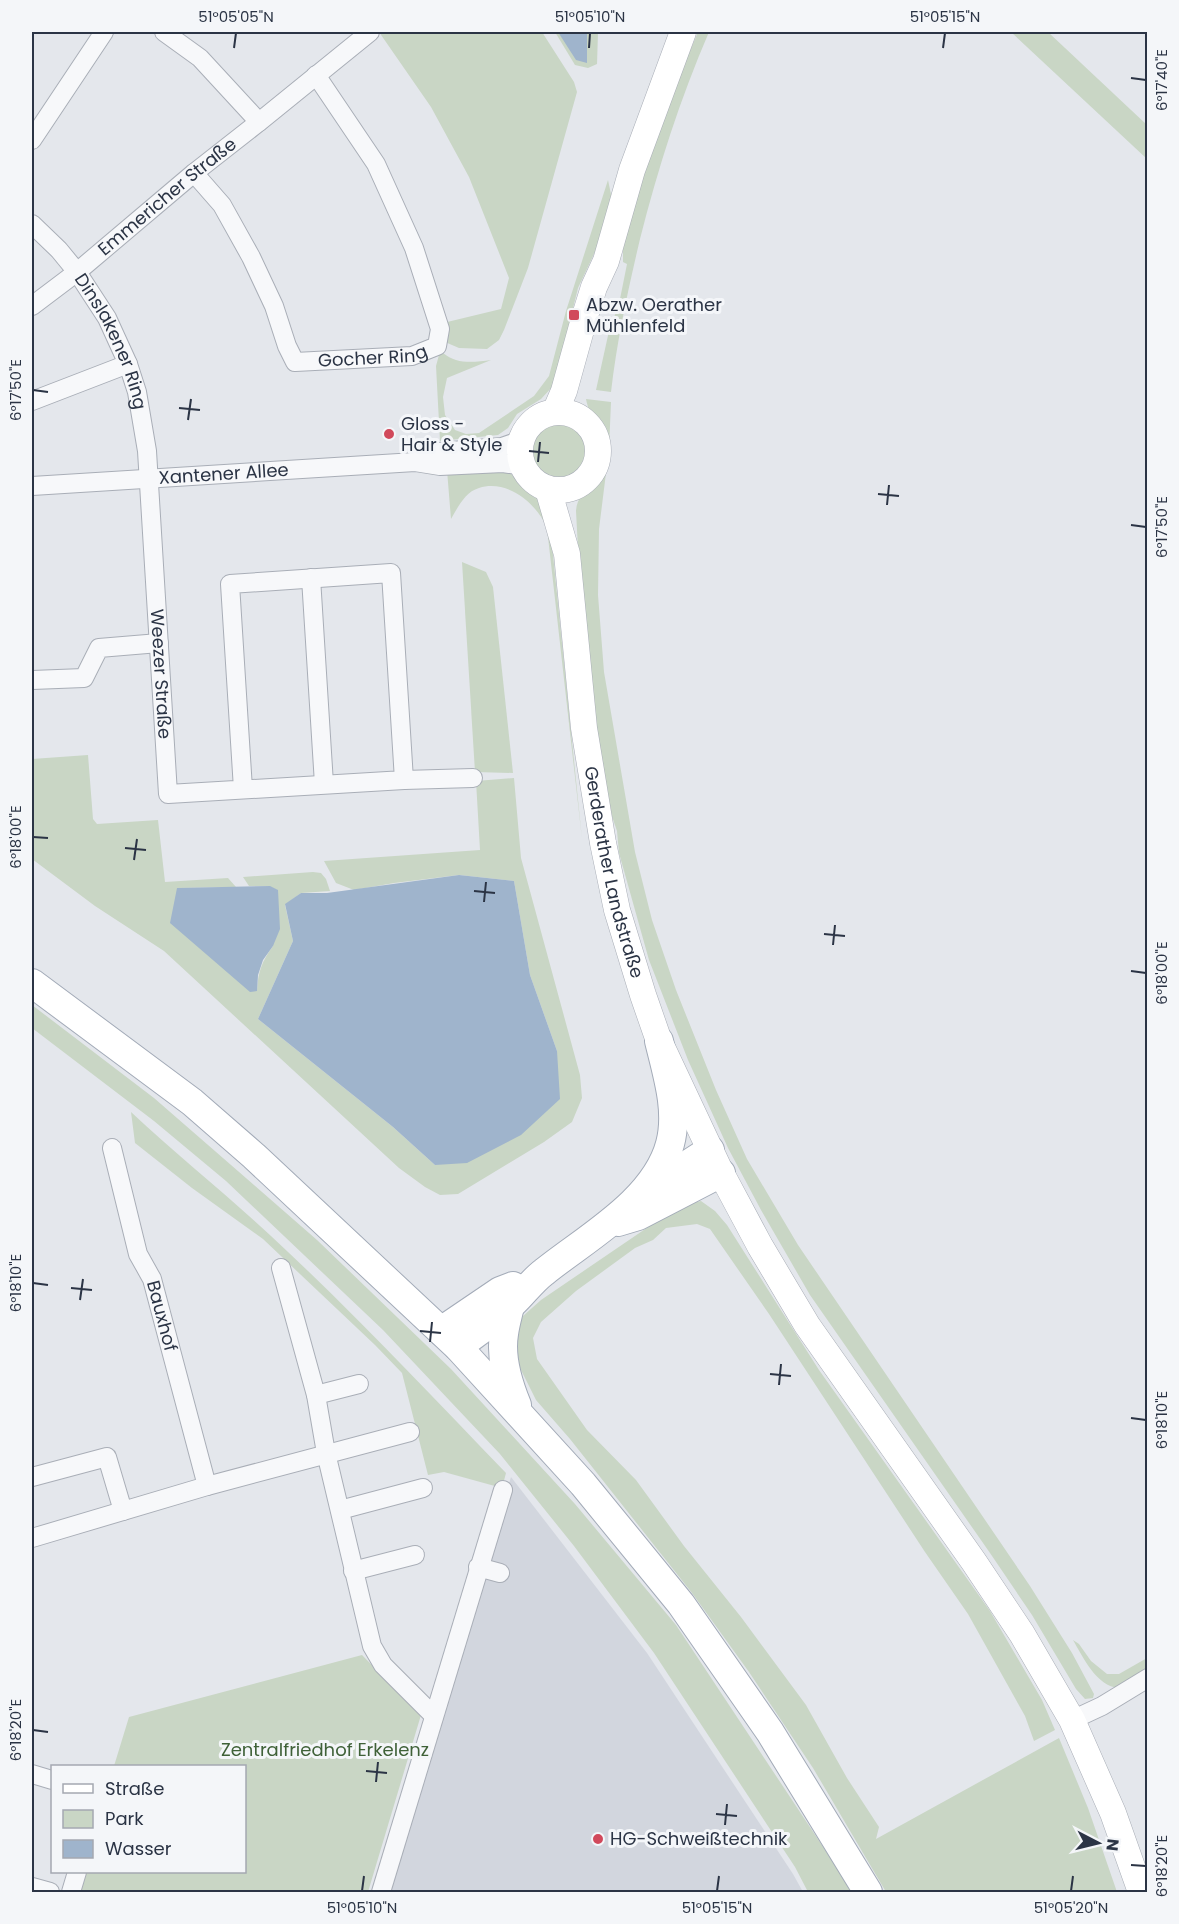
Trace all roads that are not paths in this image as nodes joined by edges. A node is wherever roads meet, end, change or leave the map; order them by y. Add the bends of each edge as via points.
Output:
1 (104, 32) edge
2 (164, 32) edge
3 (370, 32) edge
4 (683, 32) edge
5 (316, 75) junction
6 (259, 122) junction
7 (32, 140) edge
8 (194, 173) junction
9 (32, 224) edge
10 (606, 261) junction
11 (77, 273) junction
12 (32, 306) edge
13 (128, 364) junction
14 (32, 401) edge
15 (555, 412) junction
16 (581, 419) junction
17 (522, 440) junction
18 (415, 462) junction
19 (523, 466) junction
20 (149, 478) junction
21 (32, 486) edge
22 (561, 488) junction
23 (311, 578) junction
24 (159, 643) junction
25 (32, 680) edge
26 (473, 778) dead end
27 (404, 780) junction
28 (324, 784) junction
29 (243, 789) junction
30 (32, 983) edge
31 (659, 1041) junction
32 (112, 1149) dead end
33 (716, 1162) junction
34 (638, 1196) junction
35 (608, 1226) junction
36 (281, 1268) dead end
37 (543, 1273) junction
38 (510, 1306) junction
39 (450, 1339) junction
40 (359, 1384) dead end
41 (316, 1395) junction
42 (521, 1415) junction
43 (410, 1432) dead end
44 (326, 1453) junction
45 (32, 1477) edge
46 (207, 1486) junction
47 (423, 1488) dead end
48 (503, 1490) dead end
49 (340, 1510) junction
50 (123, 1511) junction
51 (32, 1538) edge
52 (415, 1555) dead end
53 (478, 1567) junction
54 (353, 1571) junction
55 (500, 1573) dead end
56 (1148, 1678) edge
57 (434, 1716) junction
58 (1072, 1720) junction
59 (32, 1774) edge
60 (51, 1780) edge
61 (77, 1873) edge
62 (32, 1887) edge
63 (50, 1893) edge
64 (71, 1893) edge
65 (381, 1893) edge
66 (868, 1893) edge
67 (1142, 1893) edge

1 - 7 street
2 - 6 street via 200,58
3 - 5 street, Emmericher Straße
4 - 10 main road via 632,170
5 - 6 street, Emmericher Straße
5 - 8 street, Gocher Ring via 376,164 414,248 440,329 437,346 412,356 295,362 251,257 222,205
6 - 8 street, Emmericher Straße
8 - 11 street, Emmericher Straße
9 - 11 street, Dinslakener Ring
10 - 15 main road via 594,287
10 - 16 main road via 602,305 581,394
11 - 12 street, Emmericher Straße
11 - 13 street, Dinslakener Ring via 107,318
13 - 14 street
13 - 20 street, Dinslakener Ring via 143,420
15 - 16 main road
15 - 17 main road via 534,422
16 - 22 main road via 596,438 597,462 584,482
17 - 18 street, Xantener Allee via 502,447 439,452
17 - 19 main road
18 - 19 street, Xantener Allee via 440,466
18 - 20 street, Xantener Allee
19 - 22 main road via 538,484
20 - 21 street, Xantener Allee
20 - 24 street, Weezer Straße
22 - 31 main road, Gerderather Landstraße via 584,728 603,843 617,910
23 - 27 street via 391,573
23 - 28 street
23 - 29 street via 230,584
24 - 25 street via 99,648 84,678
24 - 29 street, Weezer Straße via 168,794
26 - 27 street, Weezer Straße
27 - 28 street, Weezer Straße
28 - 29 street, Weezer Straße
30 - 39 main road via 192,1102
31 - 33 main road, Gerderather Landstraße
31 - 34 main road via 672,1098 671,1141 657,1173
32 - 46 street, Bauxhof via 138,1254 152,1279
33 - 34 main road
33 - 35 main road via 638,1216
33 - 58 main road, Gerderather Landstraße via 807,1325 974,1562
34 - 35 main road
35 - 37 main road
36 - 41 street
37 - 38 main road
37 - 39 main road via 500,1291
38 - 39 main road
38 - 42 main road via 503,1336 504,1358
39 - 42 main road
40 - 41 street
41 - 44 street
42 - 66 main road via 584,1484 681,1604 770,1732
43 - 44 street
44 - 46 street
44 - 49 street
45 - 50 street via 107,1457
46 - 50 street
47 - 49 street
48 - 53 street
49 - 54 street
50 - 51 street
52 - 54 street
53 - 55 street
53 - 57 street
54 - 57 street via 372,1646 383,1665
56 - 58 street
57 - 65 street
58 - 67 main road, Gerderather Landstraße via 1113,1813
59 - 60 street
61 - 64 street
62 - 63 street

